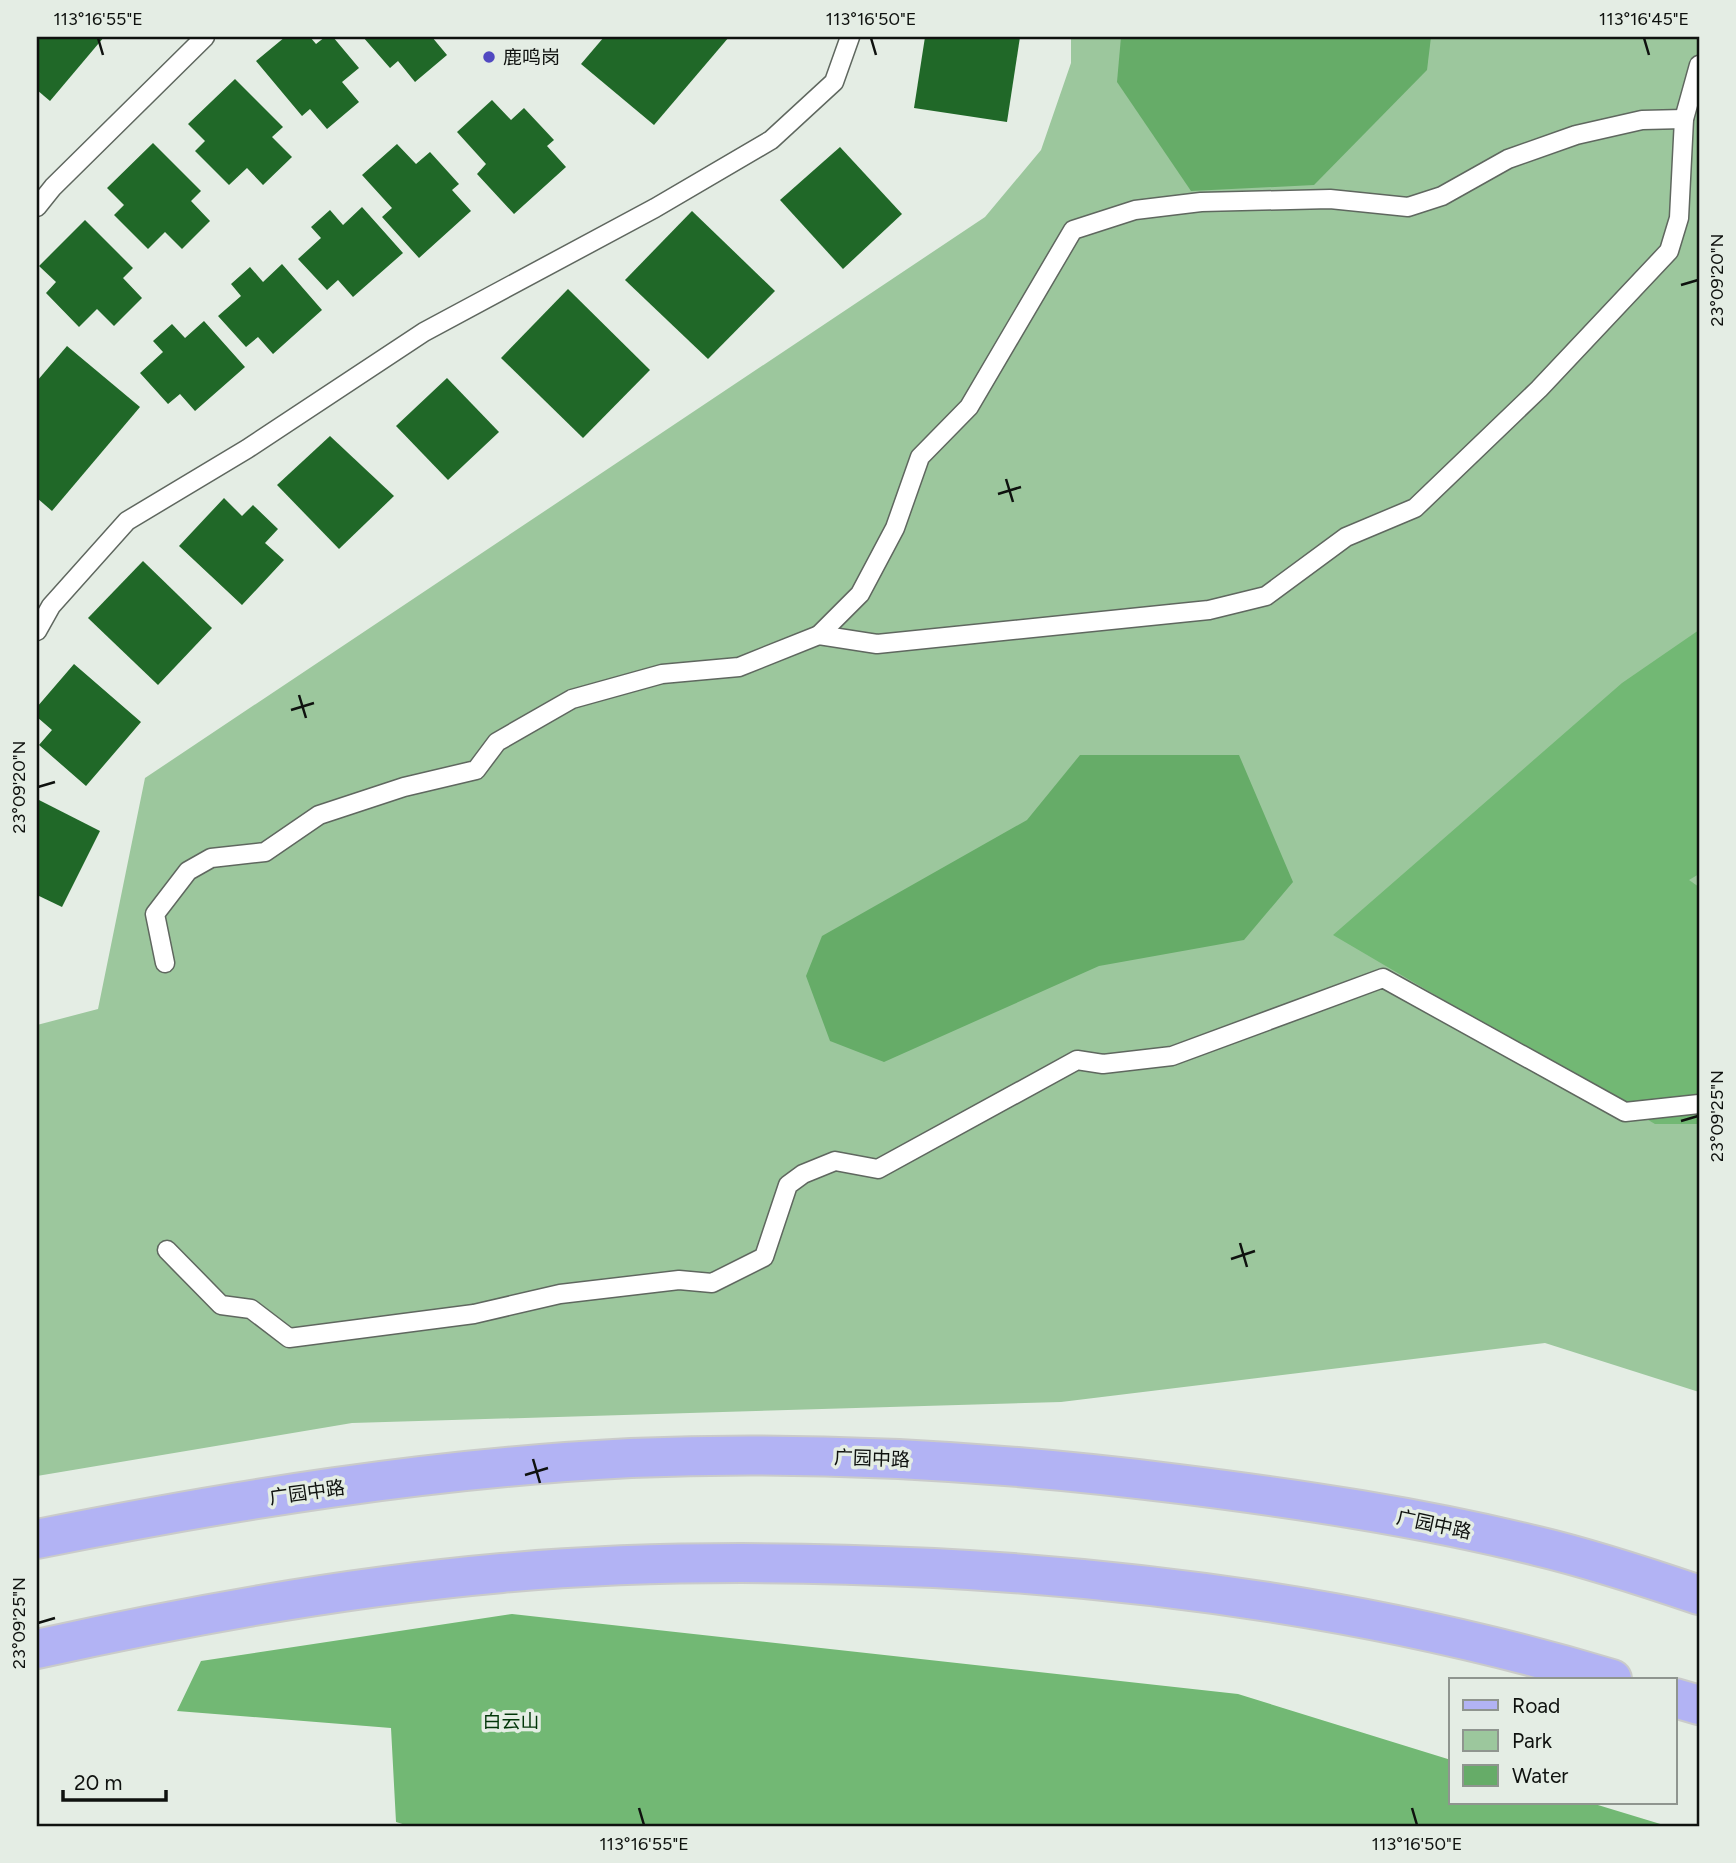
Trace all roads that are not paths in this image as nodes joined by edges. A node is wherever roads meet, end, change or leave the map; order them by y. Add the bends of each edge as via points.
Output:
1 (205, 37) edge
2 (850, 37) edge
3 (1699, 65) edge
4 (1684, 119) junction
5 (37, 207) edge
6 (37, 631) edge
7 (819, 635) junction
8 (165, 963) dead end
9 (1699, 1104) edge
10 (167, 1250) dead end
11 (37, 1539) edge
12 (1699, 1595) edge
13 (37, 1649) edge
14 (1608, 1678) edge
15 (1676, 1698) edge
16 (1699, 1705) edge

1 - 5 lane
2 - 6 lane via 834,82 771,140 424,332 247,449 127,521 51,606
3 - 4 lane
4 - 7 lane via 1642,120 1576,135 1508,159 1442,196 1408,207 1330,199 1201,202 1135,210 1073,230 969,407 920,457 895,528 860,594
4 - 7 lane via 1679,218 1669,251 1539,389 1415,508 1346,537 1266,596 1209,610 877,644
7 - 8 lane via 739,667 662,674 572,699 497,742 476,770 319,815 265,852 211,858 188,871 156,914
9 - 10 lane via 1626,1112 1383,978 1172,1056 1103,1064 1077,1060 878,1168 835,1161 803,1174 788,1185 764,1257 712,1283 679,1280 561,1294 474,1314 289,1338 251,1309 221,1305
11 - 12 main road, 广园中路 via 183,1511 461,1471 628,1458 859,1457 997,1465 1273,1496 1537,1546
13 - 14 main road via 241,1608 462,1578 660,1563 823,1563 1152,1585 1433,1631
15 - 16 main road

